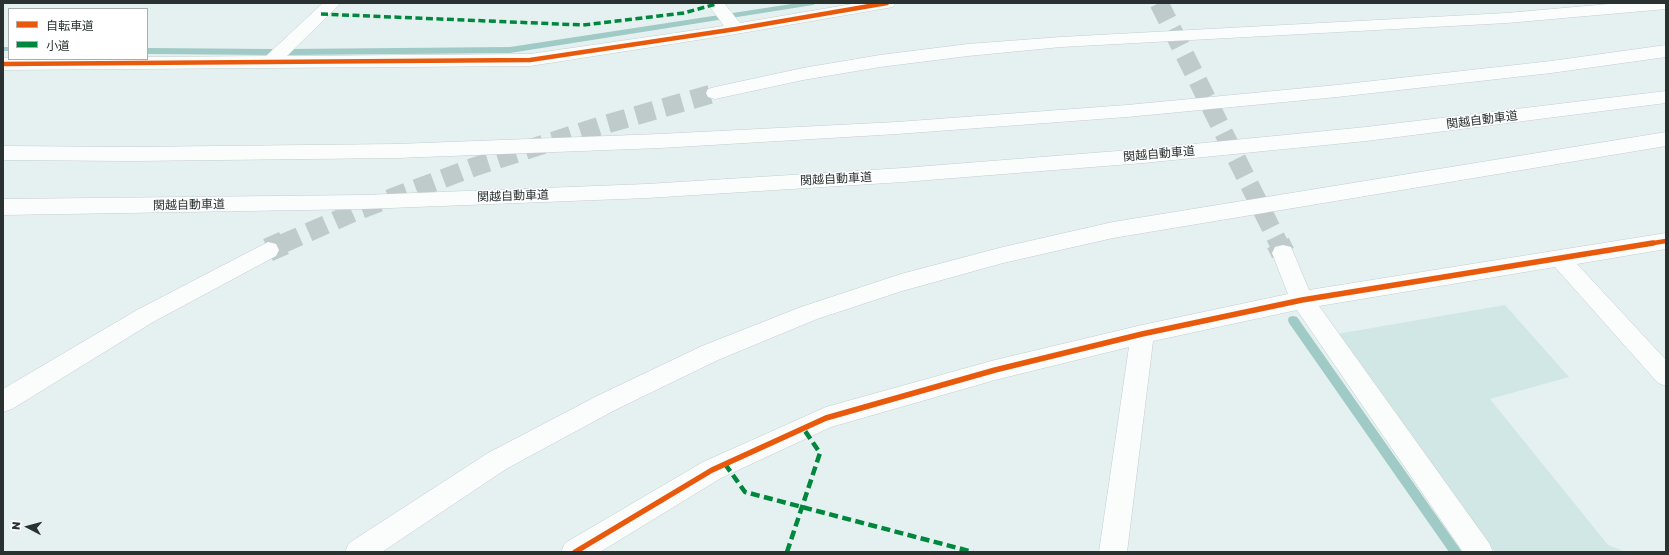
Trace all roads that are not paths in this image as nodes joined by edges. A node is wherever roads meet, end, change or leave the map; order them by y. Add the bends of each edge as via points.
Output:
1 (333, 3) edge
2 (886, 3) edge
3 (1666, 4) edge
4 (725, 16) edge
5 (1666, 52) edge
6 (269, 63) junction
7 (3, 64) edge
8 (715, 93) tunnel mouth
9 (1666, 96) edge
10 (1666, 139) edge
11 (3, 153) edge
12 (3, 207) edge
13 (1666, 241) edge
14 (268, 250) tunnel mouth
15 (1283, 252) tunnel mouth
16 (1560, 258) junction
17 (1302, 300) junction
18 (1142, 334) junction
19 (1666, 376) edge
20 (3, 402) edge
21 (359, 552) edge
22 (575, 552) edge
23 (1113, 552) edge
24 (1479, 552) edge

1 - 6 main road
2 - 4 main road
3 - 8 main road via 1499,18 1061,42 968,50 803,74
4 - 6 main road via 530,60
5 - 11 main road via 1337,91 1127,111 889,129 660,142 405,150
6 - 7 main road
9 - 12 main road, 関越自動車道 via 1366,134 1143,156 903,175 647,190 364,202
10 - 21 main road via 1113,230 1003,255 894,286 802,316 710,354 606,403 497,461
13 - 16 main road
14 - 20 main road via 145,316
15 - 17 main road
16 - 17 main road
16 - 19 main road
17 - 18 main road
17 - 24 main road
18 - 22 main road via 995,370 826,418 712,470
18 - 23 main road

